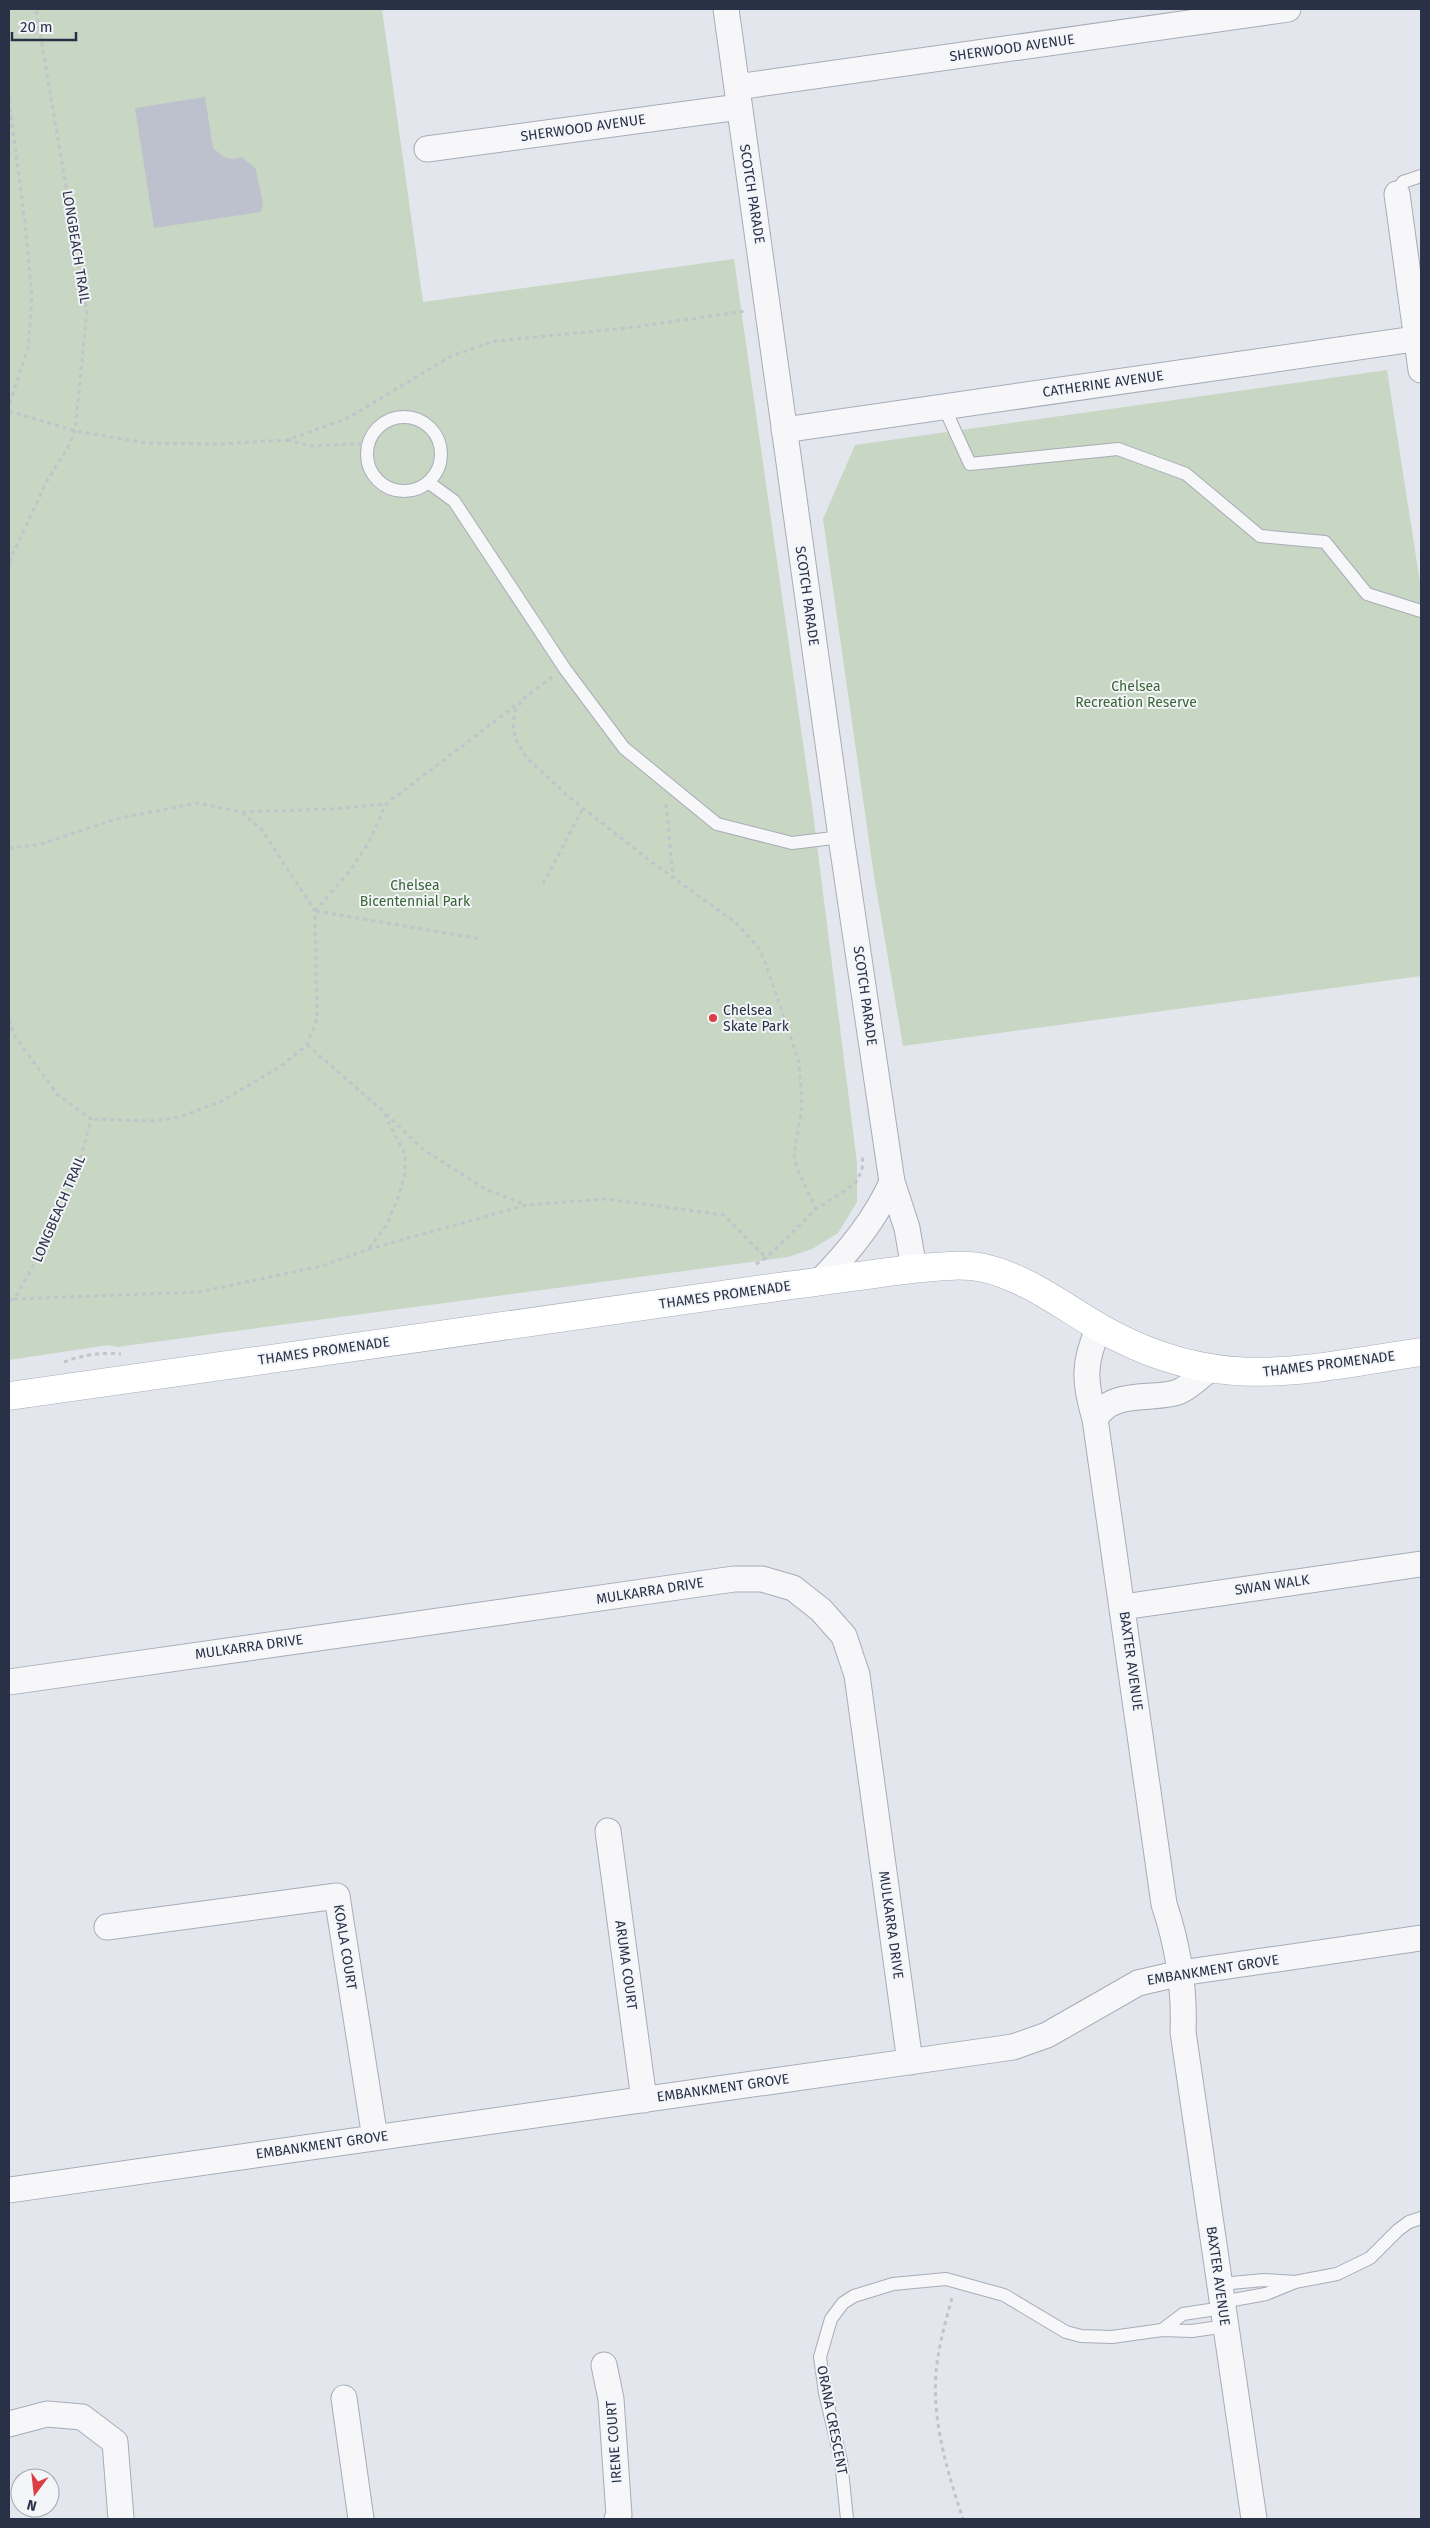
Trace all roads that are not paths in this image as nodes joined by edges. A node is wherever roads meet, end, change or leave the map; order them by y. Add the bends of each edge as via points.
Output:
1 (726, 9) edge
2 (1288, 9) edge
3 (738, 97) junction
4 (427, 149) dead end
5 (1421, 176) edge
6 (1397, 194) joint
7 (1419, 339) edge
8 (1421, 370) edge
9 (944, 407) junction
10 (784, 430) junction
11 (428, 482) junction
12 (1421, 611) edge
13 (841, 837) junction
14 (892, 1182) junction
15 (906, 1270) junction
16 (819, 1282) junction
17 (1107, 1331) junction
18 (1421, 1352) edge
19 (1210, 1369) junction
20 (9, 1396) edge
21 (1095, 1419) junction
22 (1421, 1564) edge
23 (1123, 1607) junction
24 (9, 1682) edge
25 (608, 1831) dead end
26 (107, 1927) dead end
27 (1421, 1938) edge
28 (1174, 1974) junction
29 (910, 2062) junction
30 (644, 2100) junction
31 (375, 2138) junction
32 (9, 2190) edge
33 (1421, 2218) edge
34 (1295, 2282) junction
35 (1223, 2305) junction
36 (1162, 2330) junction
37 (604, 2365) dead end
38 (344, 2398) dead end
39 (9, 2424) edge
40 (121, 2519) edge
41 (361, 2519) edge
42 (617, 2519) edge
43 (847, 2519) edge
44 (1254, 2519) edge

1 - 3 street, SCOTCH PARADE
2 - 3 street, SHERWOOD AVENUE
3 - 4 street, SHERWOOD AVENUE
3 - 10 street, SCOTCH PARADE
5 - 6 lane via 1403,182
6 - 7 street
7 - 8 street
7 - 9 street, CATHERINE AVENUE
9 - 10 street, CATHERINE AVENUE
9 - 12 lane via 970,464 1118,449 1186,474 1260,536 1325,542 1367,594
10 - 13 street, SCOTCH PARADE
11 - 11 lane via 440,462 437,437 419,420 395,418 383,423 368,443 369,466 375,477 394,490 406,491
11 - 13 lane via 454,501 565,669 624,748 717,824 792,843
13 - 14 street, SCOTCH PARADE
14 - 15 street, SCOTCH PARADE via 891,1228
14 - 16 street via 877,1212 855,1243
15 - 16 main road, THAMES PROMENADE
15 - 17 main road, THAMES PROMENADE via 960,1265 999,1273 1024,1283
16 - 20 main road, THAMES PROMENADE
17 - 19 main road, THAMES PROMENADE via 1154,1355
17 - 21 street, BAXTER AVENUE via 1089,1353 1086,1374
18 - 19 main road, THAMES PROMENADE via 1275,1373
19 - 21 street via 1178,1392 1119,1400
21 - 23 street, BAXTER AVENUE
22 - 23 street, SWAN WALK
23 - 28 street, BAXTER AVENUE via 1164,1904 1175,1936
24 - 29 street, MULKARRA DRIVE via 734,1579 762,1579 793,1588 821,1610 844,1636 858,1675
25 - 30 street, ARUMA COURT
26 - 31 street, KOALA COURT via 337,1896
27 - 28 street, EMBANKMENT GROVE
28 - 29 street, EMBANKMENT GROVE via 1138,1983 1047,2035 1013,2047
28 - 35 street, BAXTER AVENUE via 1185,2001 1183,2032
29 - 30 street, EMBANKMENT GROVE
30 - 31 street, EMBANKMENT GROVE
31 - 32 street, EMBANKMENT GROVE
33 - 34 lane via 1404,2226 1370,2258 1354,2268 1328,2277
34 - 35 lane via 1266,2294
34 - 35 lane via 1264,2280
35 - 36 lane, ORANA CRESCENT via 1183,2314
35 - 36 lane, ORANA CRESCENT via 1192,2331
35 - 44 street, BAXTER AVENUE
36 - 43 lane, ORANA CRESCENT via 1112,2337 1075,2335 1004,2295 941,2279 910,2281 867,2291 843,2303 829,2323 820,2362 840,2456
37 - 42 street, IRENE COURT via 611,2399
38 - 41 street
39 - 40 street via 47,2414 82,2417 115,2442

